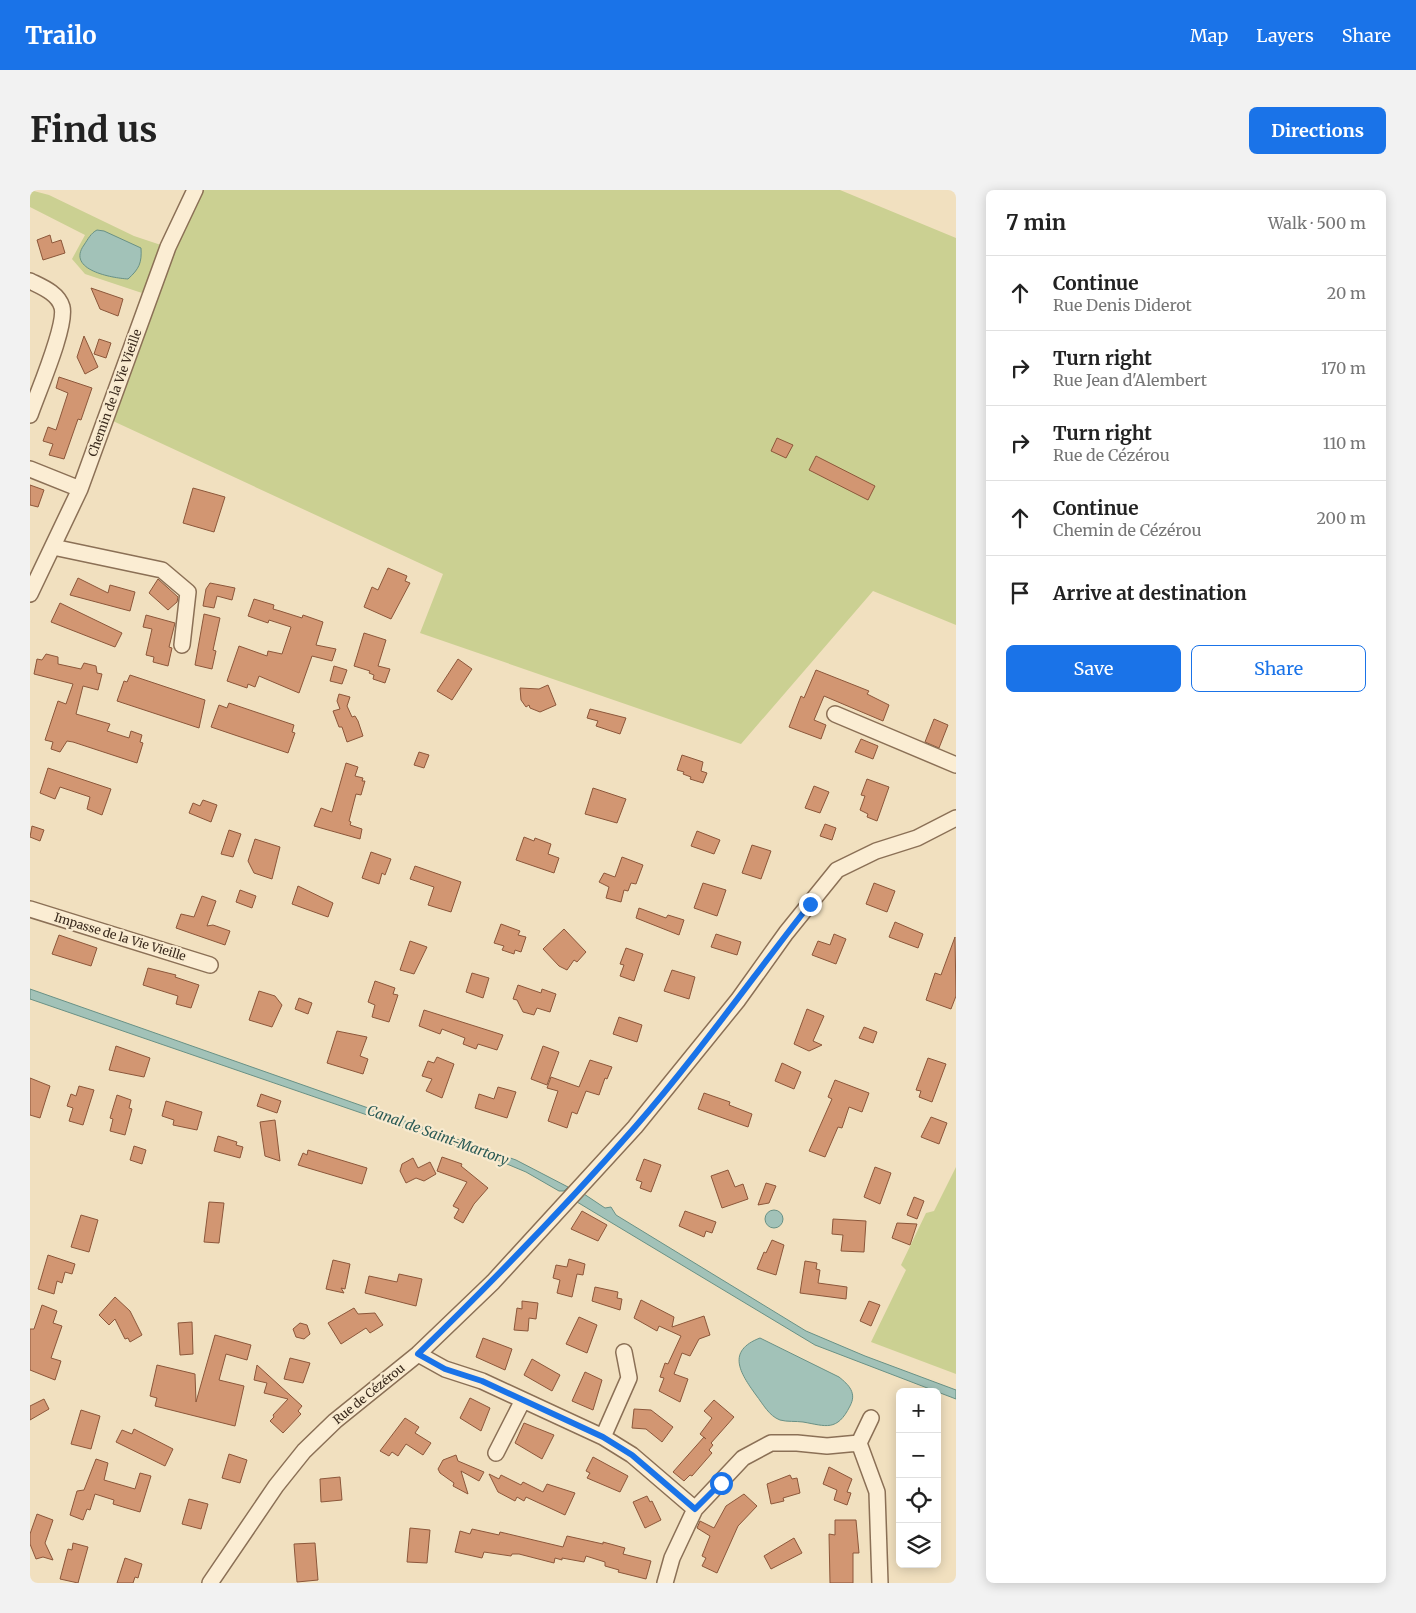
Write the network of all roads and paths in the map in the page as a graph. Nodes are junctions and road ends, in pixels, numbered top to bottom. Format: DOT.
graph roads {
  1 [pos="195,190"];
  2 [pos="30,281"];
  3 [pos="30,414"];
  4 [pos="30,469"];
  5 [pos="80,489"];
  6 [pos="53,547"];
  7 [pos="30,594"];
  8 [pos="182,645"];
  9 [pos="835,714"];
  10 [pos="956,765"];
  11 [pos="956,818"];
  12 [pos="30,908"];
  13 [pos="210,965"];
  14 [pos="624,1352"];
  15 [pos="418,1354"];
  16 [pos="523,1400"];
  17 [pos="871,1418"];
  18 [pos="603,1437"];
  19 [pos="859,1443"];
  20 [pos="496,1453"];
  21 [pos="695,1509"];
  22 [pos="210,1583"];
  23 [pos="665,1583"];
  24 [pos="880,1583"];
  1 -- 5 [label="street, Chemin de la Vie Vieille"];
  2 -- 3 [label="street"];
  4 -- 5 [label="street"];
  5 -- 6 [label="street, Chemin de la Vie Vieille"];
  6 -- 7 [label="street, Chemin de la Vie Vieille"];
  6 -- 8 [label="street"];
  9 -- 10 [label="street"];
  11 -- 15 [label="street, Rue de Cézérou"];
  12 -- 13 [label="street, Impasse de la Vie Vieille"];
  14 -- 18 [label="street"];
  15 -- 16 [label="street"];
  15 -- 22 [label="street, Rue de Cézérou"];
  16 -- 18 [label="street"];
  16 -- 20 [label="street"];
  17 -- 19 [label="street"];
  18 -- 21 [label="street"];
  19 -- 21 [label="street"];
  19 -- 24 [label="street"];
  21 -- 23 [label="street"];
}
